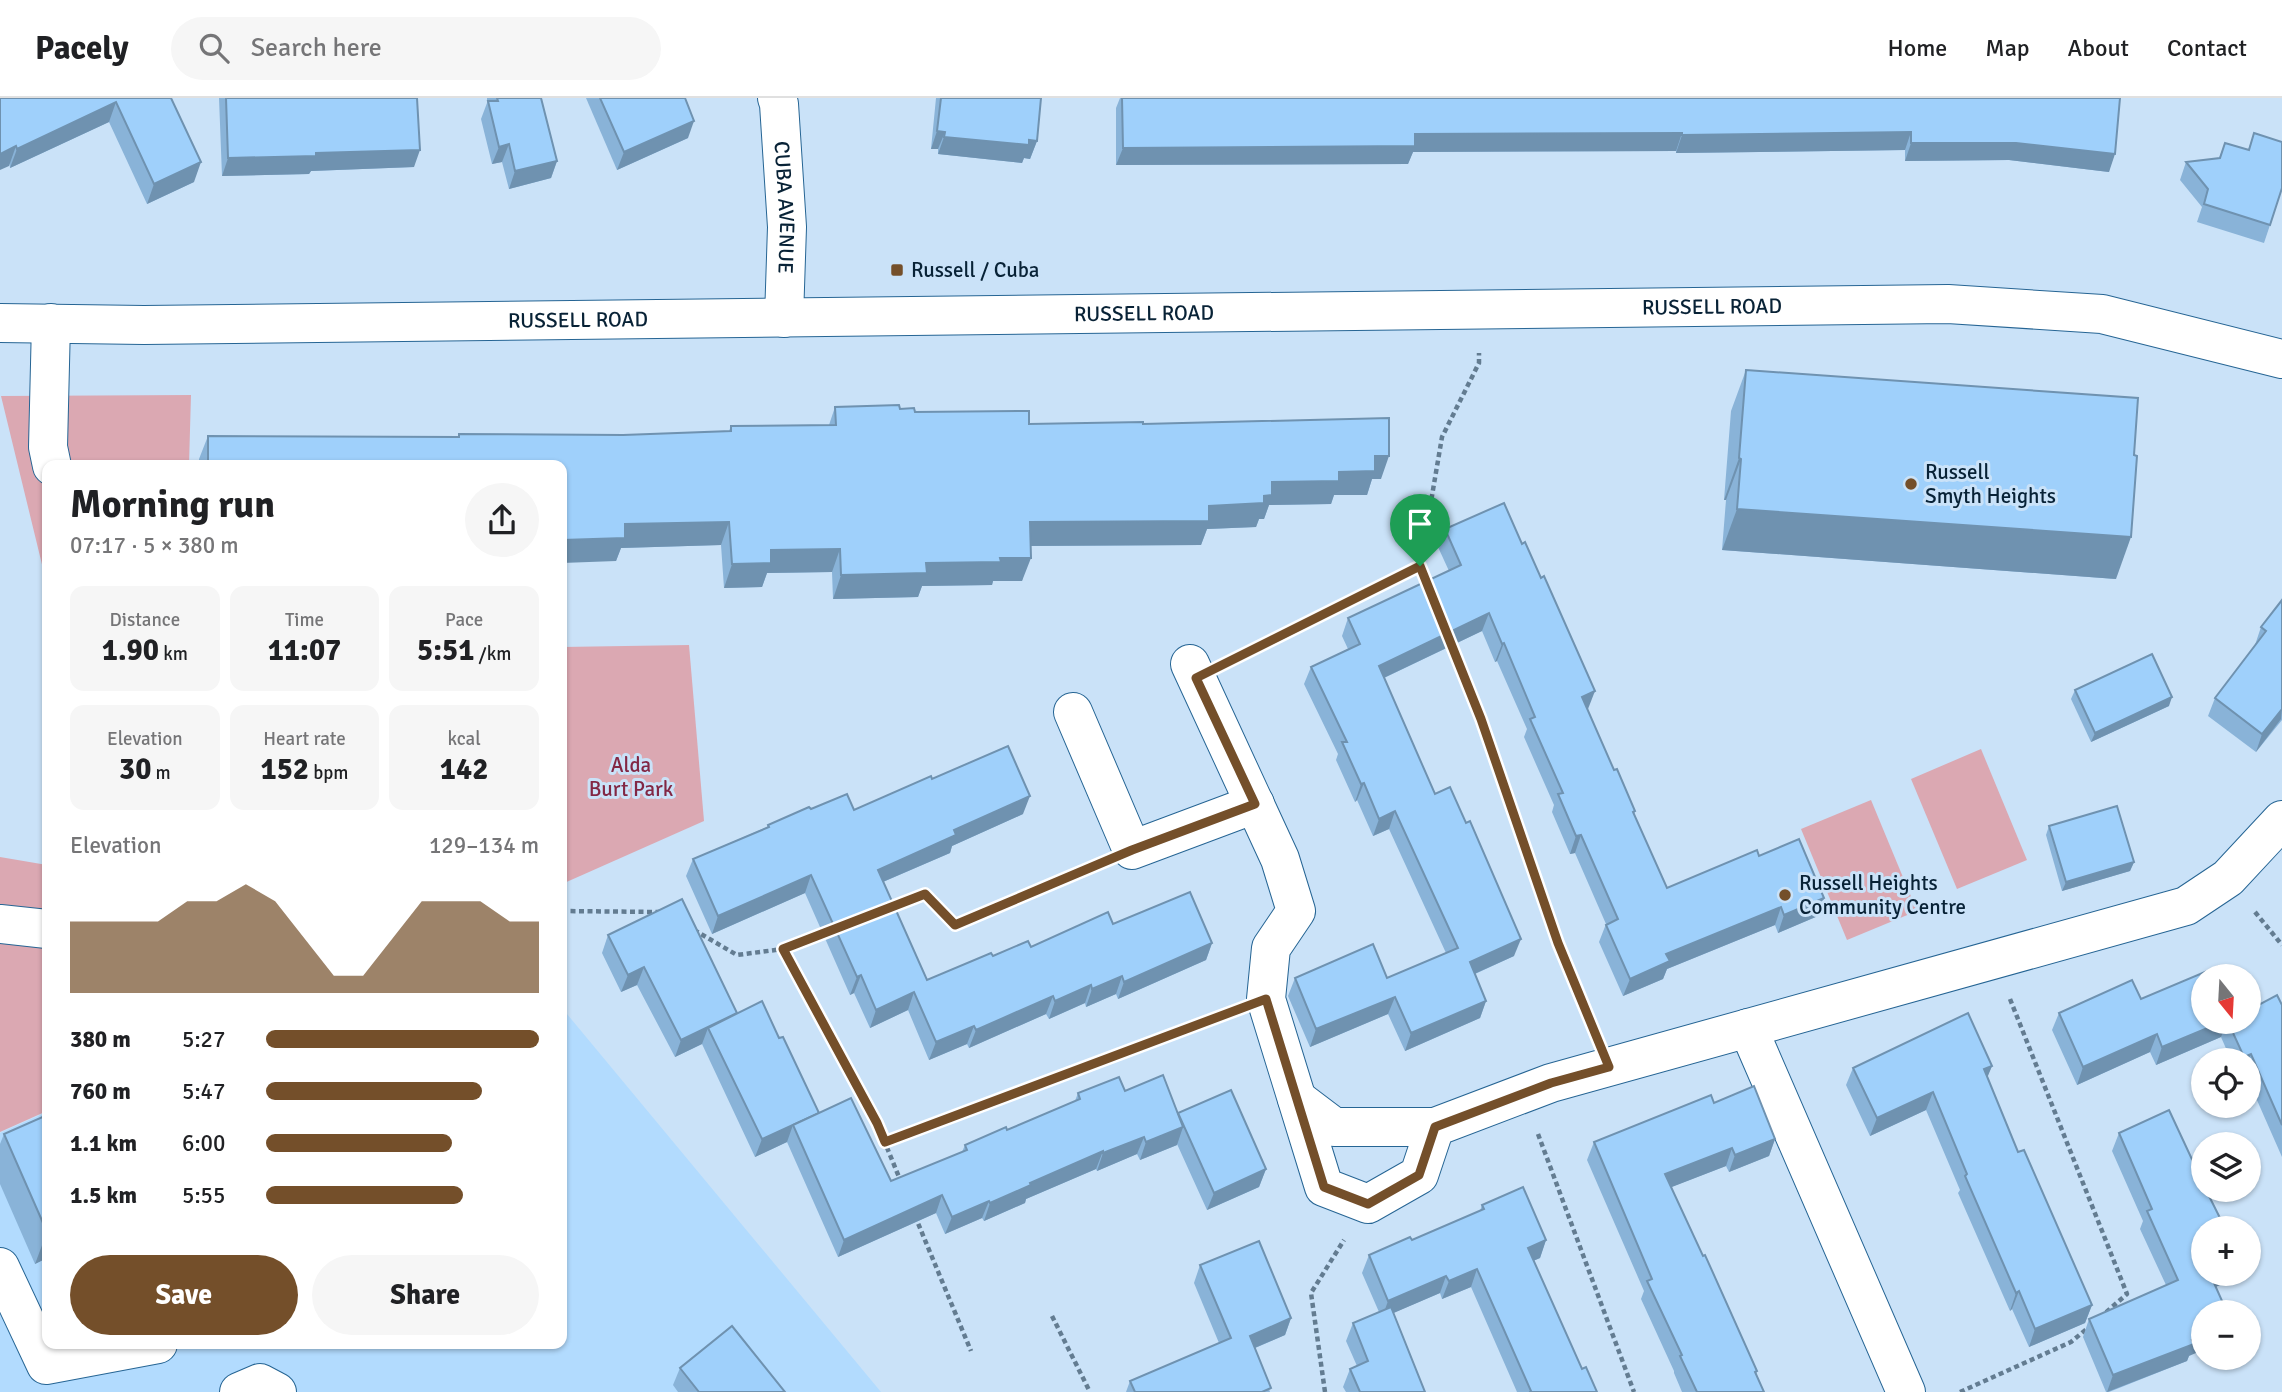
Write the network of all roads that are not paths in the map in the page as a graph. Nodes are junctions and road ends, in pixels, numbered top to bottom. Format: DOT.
graph roads {
  1 [pos="777,98"];
  2 [pos="784,318"];
  3 [pos="0,323"];
  4 [pos="51,323"];
  5 [pos="2282,359"];
  6 [pos="51,460"];
  7 [pos="1193,671"];
  8 [pos="1073,712"];
  9 [pos="1255,804"];
  10 [pos="2282,820"];
  11 [pos="0,924"];
  12 [pos="42,928"];
  13 [pos="1748,1028"];
  14 [pos="1297,1099"];
  15 [pos="1435,1127"];
  16 [pos="0,1267"];
  17 [pos="131,1349"];
  18 [pos="239,1392"];
  19 [pos="277,1392"];
  20 [pos="1906,1392"];
  1 -- 2 [label="street, CUBA AVENUE"];
  2 -- 4 [label="street, RUSSELL ROAD"];
  2 -- 5 [label="street, RUSSELL ROAD"];
  3 -- 4 [label="street, RUSSELL ROAD"];
  4 -- 6 [label="street"];
  7 -- 9 [label="street"];
  8 -- 9 [label="street"];
  9 -- 14 [label="street"];
  10 -- 13 [label="street"];
  11 -- 12 [label="street"];
  13 -- 15 [label="street"];
  13 -- 20 [label="street"];
  14 -- 15 [label="street"];
  14 -- 15 [label="street"];
  16 -- 17 [label="street"];
  18 -- 19 [label="street"];
}
